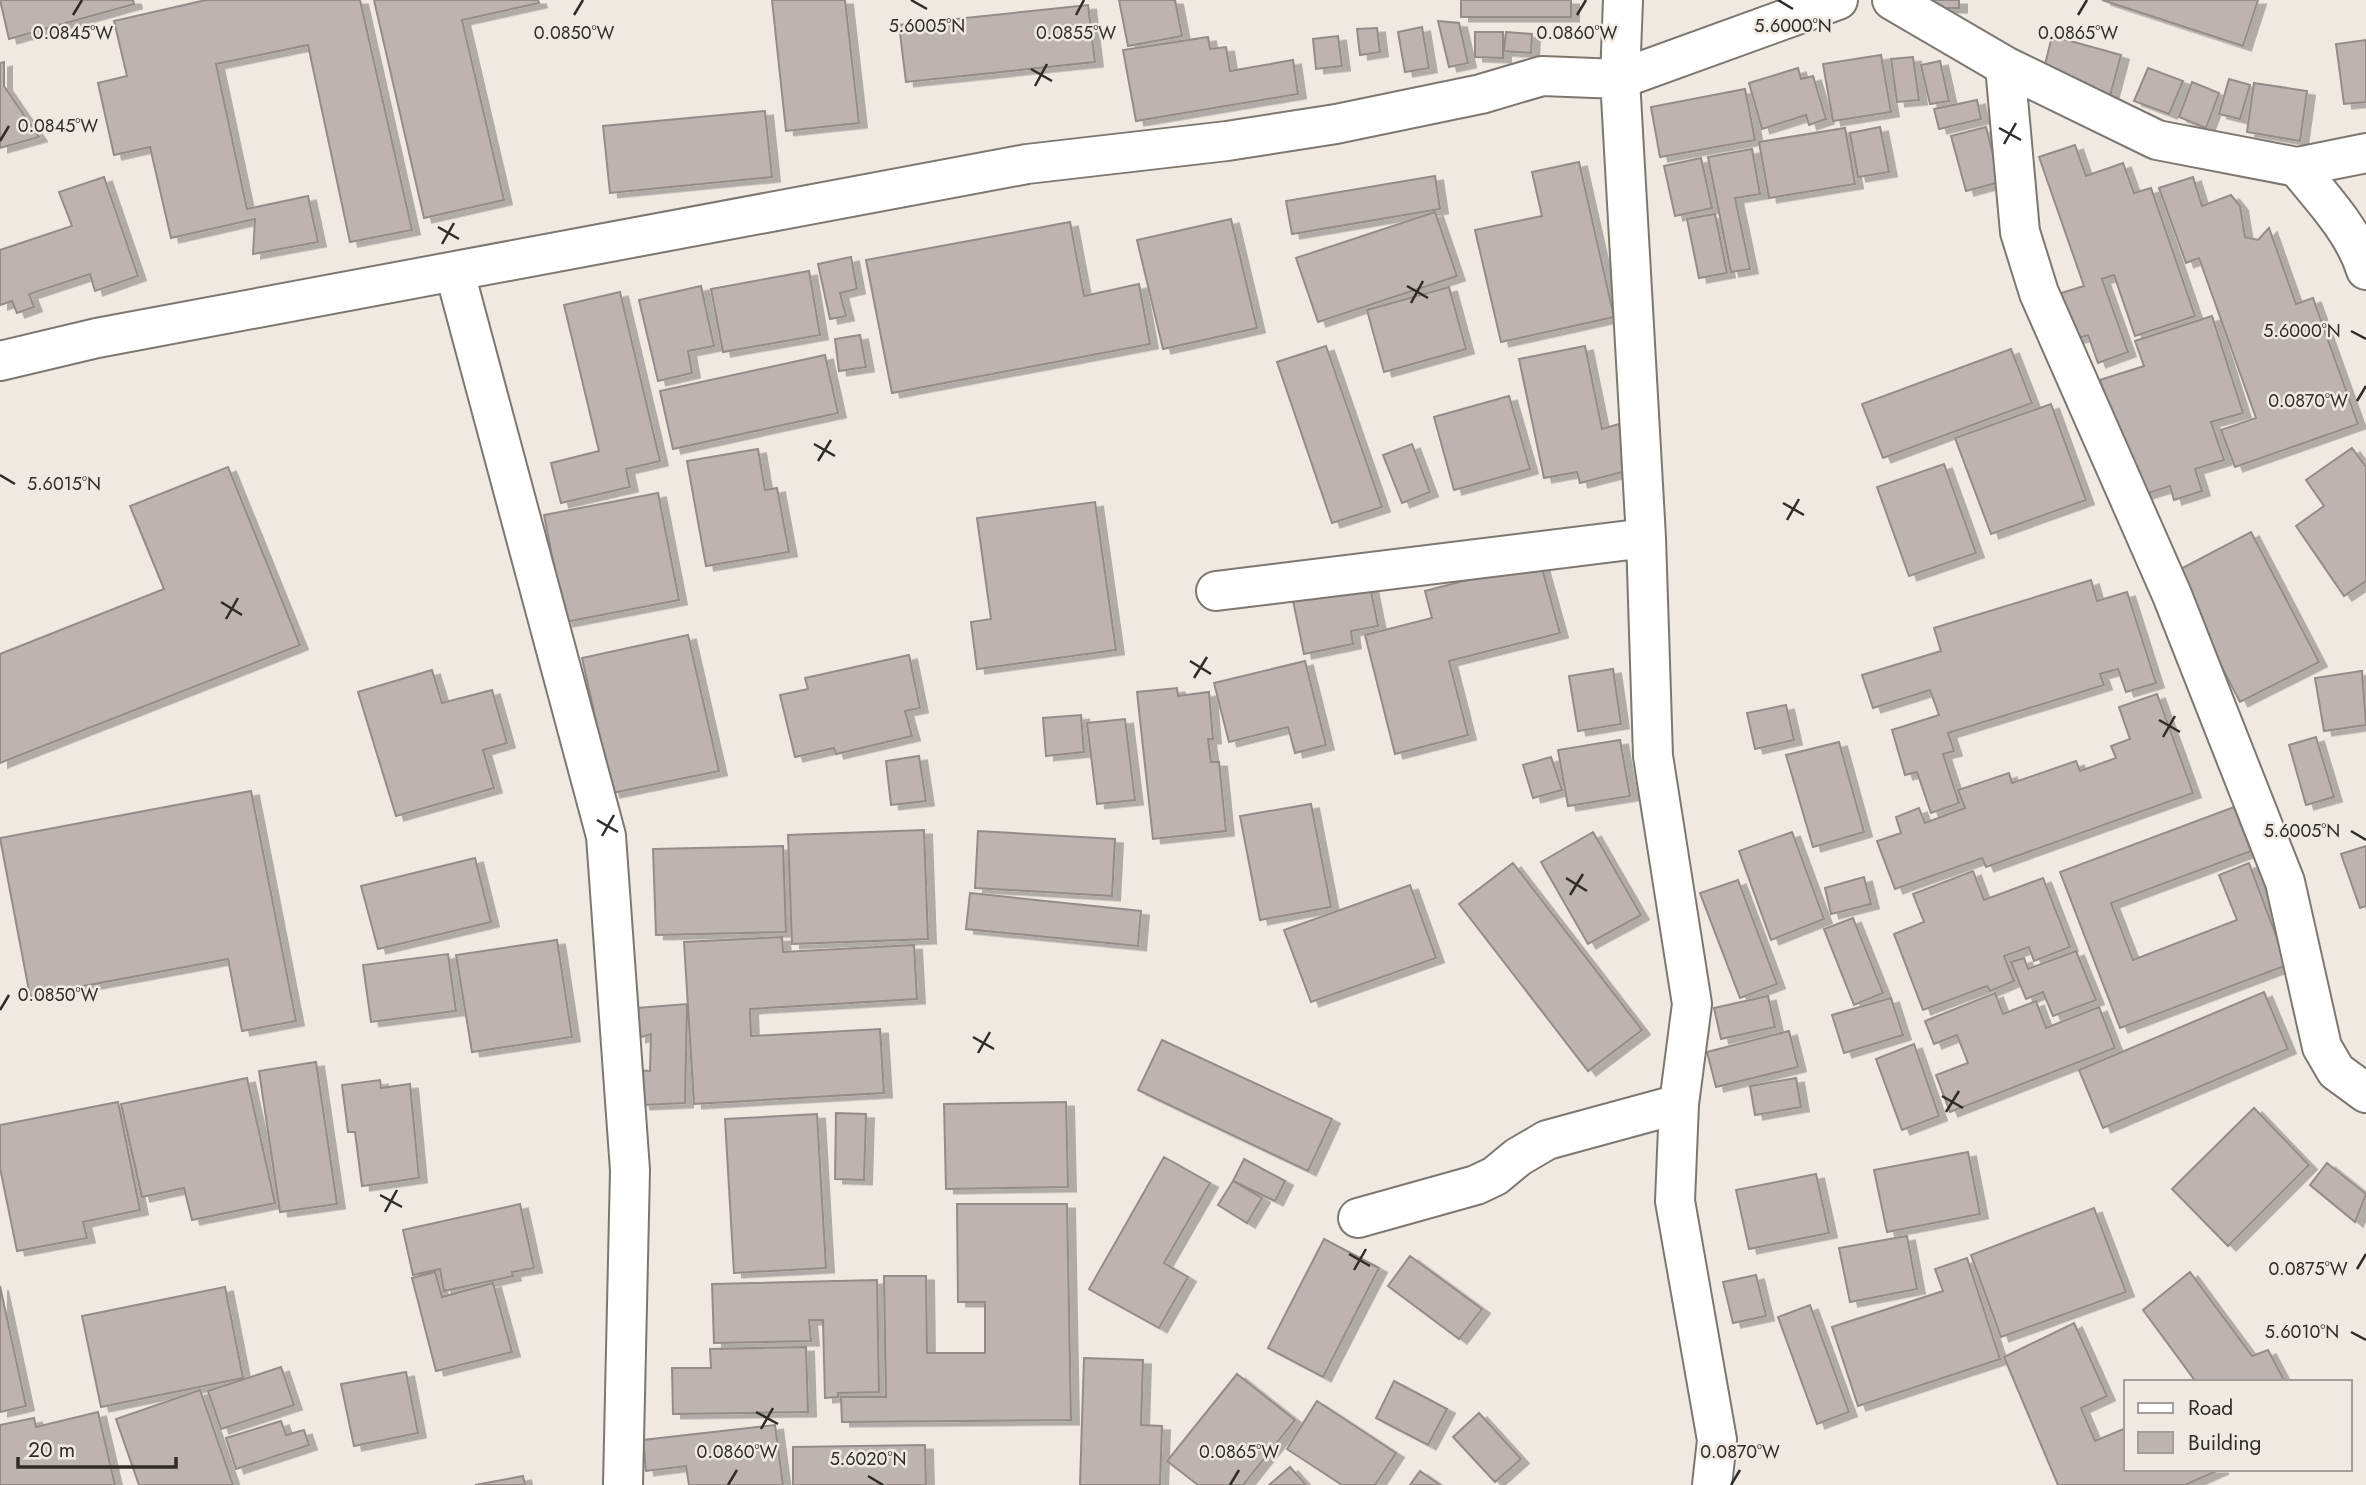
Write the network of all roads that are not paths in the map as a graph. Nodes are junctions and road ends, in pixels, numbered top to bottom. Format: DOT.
graph roads {
  1 [pos="1623,0"];
  2 [pos="1838,0"];
  3 [pos="1892,0"];
  4 [pos="2005,66"];
  5 [pos="1620,79"];
  6 [pos="2366,153"];
  7 [pos="2297,167"];
  8 [pos="2366,270"];
  9 [pos="455,273"];
  10 [pos="0,361"];
  11 [pos="1646,538"];
  12 [pos="1216,592"];
  13 [pos="2366,1093"];
  14 [pos="1679,1104"];
  15 [pos="1358,1218"];
  16 [pos="623,1485"];
  17 [pos="1712,1485"];
  1 -- 5 [label="street"];
  2 -- 5 [label="street"];
  3 -- 4 [label="street"];
  4 -- 7 [label="street"];
  4 -- 13 [label="street"];
  5 -- 9 [label="street"];
  5 -- 11 [label="street"];
  6 -- 7 [label="street"];
  7 -- 8 [label="street"];
  9 -- 10 [label="street"];
  9 -- 16 [label="street"];
  11 -- 12 [label="street"];
  11 -- 14 [label="street"];
  14 -- 15 [label="street"];
  14 -- 17 [label="street"];
}
